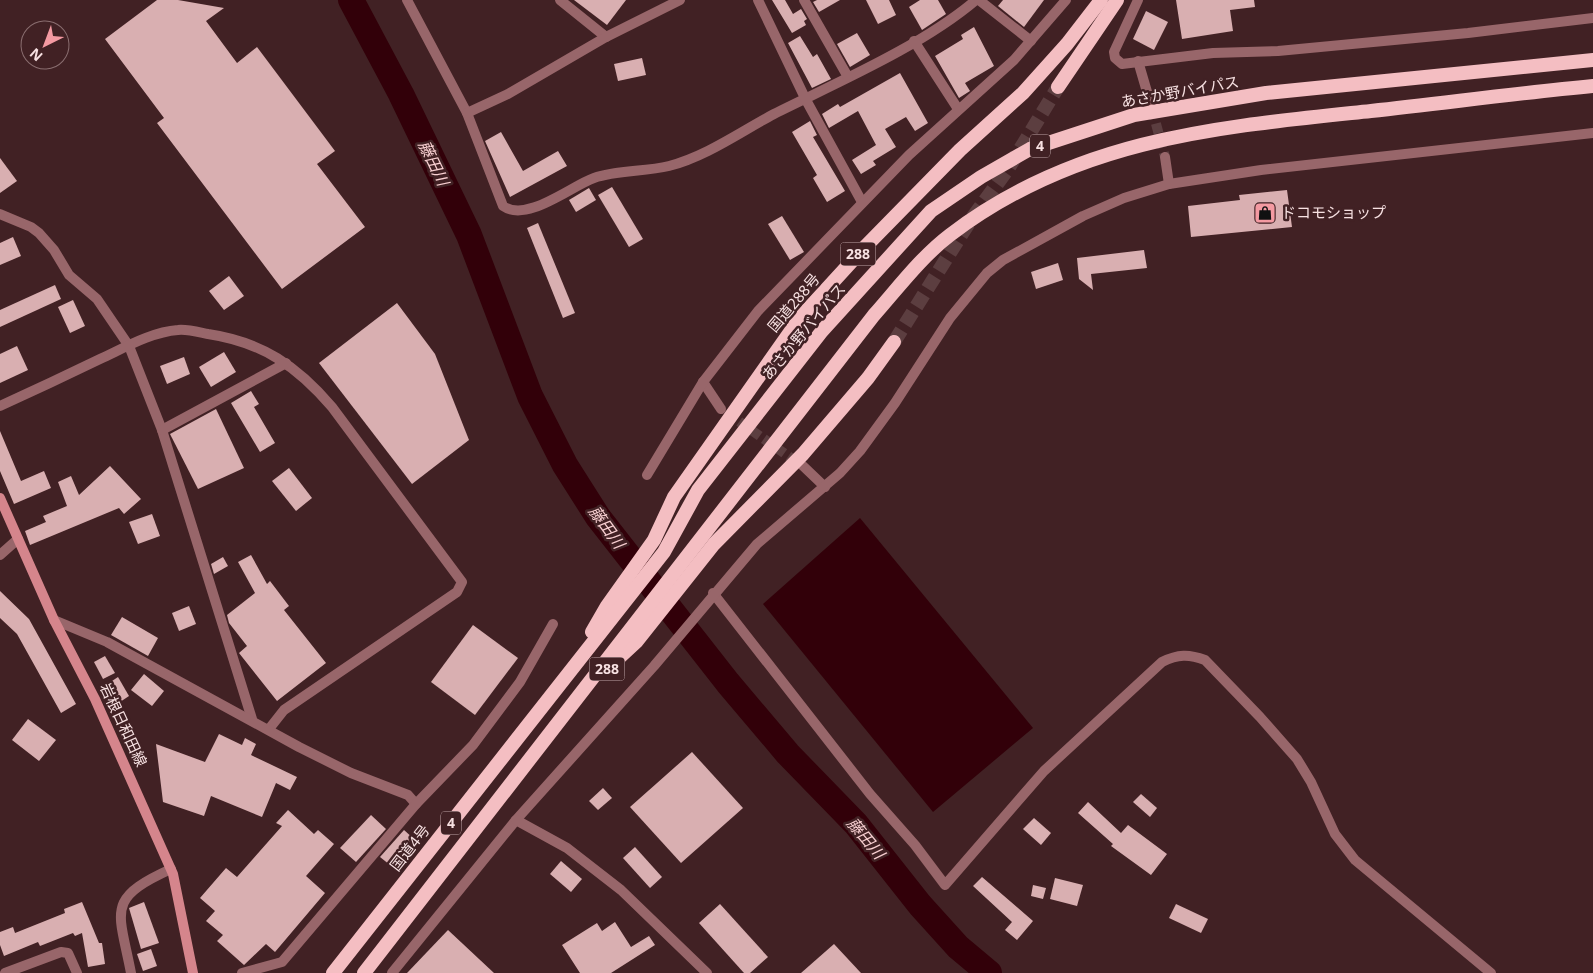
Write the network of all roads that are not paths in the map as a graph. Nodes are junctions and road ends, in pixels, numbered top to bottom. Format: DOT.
graph roads {
  1 [pos="407,0"];
  2 [pos="560,0"];
  3 [pos="680,0"];
  4 [pos="758,0"];
  5 [pos="804,0"];
  6 [pos="978,0"];
  7 [pos="1066,0"];
  8 [pos="1101,0"];
  9 [pos="1117,0"];
  10 [pos="1138,0"];
  11 [pos="1593,18"];
  12 [pos="606,37"];
  13 [pos="914,41"];
  14 [pos="1030,42"];
  15 [pos="1593,60"];
  16 [pos="1138,61"];
  17 [pos="848,77"];
  18 [pos="1593,86"];
  19 [pos="1058,87"];
  20 [pos="806,100"];
  21 [pos="958,109"];
  22 [pos="1152,109"];
  23 [pos="466,113"];
  24 [pos="1593,133"];
  25 [pos="1165,157"];
  26 [pos="1169,184"];
  27 [pos="862,202"];
  28 [pos="0,214"];
  29 [pos="894,342"];
  30 [pos="129,346"];
  31 [pos="286,363"];
  32 [pos="703,382"];
  33 [pos="0,406"];
  34 [pos="721,409"];
  35 [pos="162,430"];
  36 [pos="802,465"];
  37 [pos="648,475"];
  38 [pos="825,487"];
  39 [pos="0,498"];
  40 [pos="18,539"];
  41 [pos="0,555"];
  42 [pos="682,573"];
  43 [pos="713,593"];
  44 [pos="611,610"];
  45 [pos="54,620"];
  46 [pos="553,624"];
  47 [pos="569,672"];
  48 [pos="578,697"];
  49 [pos="252,720"];
  50 [pos="268,729"];
  51 [pos="416,804"];
  52 [pos="516,820"];
  53 [pos="171,869"];
  54 [pos="5,973"];
  55 [pos="77,973"];
  56 [pos="131,973"];
  57 [pos="193,973"];
  58 [pos="242,973"];
  59 [pos="333,973"];
  60 [pos="364,973"];
  61 [pos="392,973"];
  62 [pos="707,973"];
  63 [pos="1491,973"];
  1 -- 23 [label="street"];
  2 -- 12 [label="street"];
  3 -- 12 [label="street"];
  4 -- 20 [label="street"];
  5 -- 17 [label="street"];
  6 -- 13 [label="street"];
  6 -- 14 [label="street"];
  7 -- 14 [label="street"];
  8 -- 44 [label="highway, 国道288号 / 288"];
  9 -- 19 [label="highway"];
  10 -- 16 [label="street"];
  11 -- 16 [label="street"];
  12 -- 23 [label="street"];
  13 -- 17 [label="street"];
  13 -- 21 [label="street"];
  14 -- 21 [label="street"];
  15 -- 44 [label="highway, あさか野バイパス / 4"];
  16 -- 22 [label="street"];
  17 -- 20 [label="street"];
  18 -- 42 [label="highway, 4"];
  20 -- 23 [label="street"];
  20 -- 27 [label="street"];
  21 -- 27 [label="street"];
  24 -- 26 [label="street"];
  25 -- 26 [label="street"];
  26 -- 38 [label="street"];
  27 -- 32 [label="street"];
  28 -- 30 [label="street"];
  29 -- 42 [label="highway, 288"];
  30 -- 31 [label="street"];
  30 -- 33 [label="street"];
  30 -- 35 [label="street"];
  31 -- 35 [label="street"];
  31 -- 50 [label="street"];
  32 -- 34 [label="street"];
  32 -- 37 [label="street"];
  35 -- 49 [label="street"];
  36 -- 38 [label="street"];
  38 -- 43 [label="street"];
  39 -- 40 [label="main road, 岩根日和田線"];
  40 -- 41 [label="street"];
  40 -- 45 [label="main road, 岩根日和田線"];
  42 -- 48 [label="highway, 288"];
  43 -- 52 [label="street"];
  43 -- 63 [label="street"];
  44 -- 47 [label="highway, 国道288号 / 288"];
  45 -- 49 [label="street"];
  45 -- 53 [label="main road, 岩根日和田線"];
  46 -- 51 [label="street"];
  47 -- 59 [label="highway, 国道4号 / 4"];
  48 -- 60 [label="highway, 4"];
  49 -- 50 [label="street"];
  50 -- 51 [label="street"];
  51 -- 58 [label="street"];
  52 -- 61 [label="street"];
  52 -- 62 [label="street"];
  53 -- 56 [label="street"];
  53 -- 57 [label="main road, 岩根日和田線"];
  54 -- 55 [label="street"];
}
